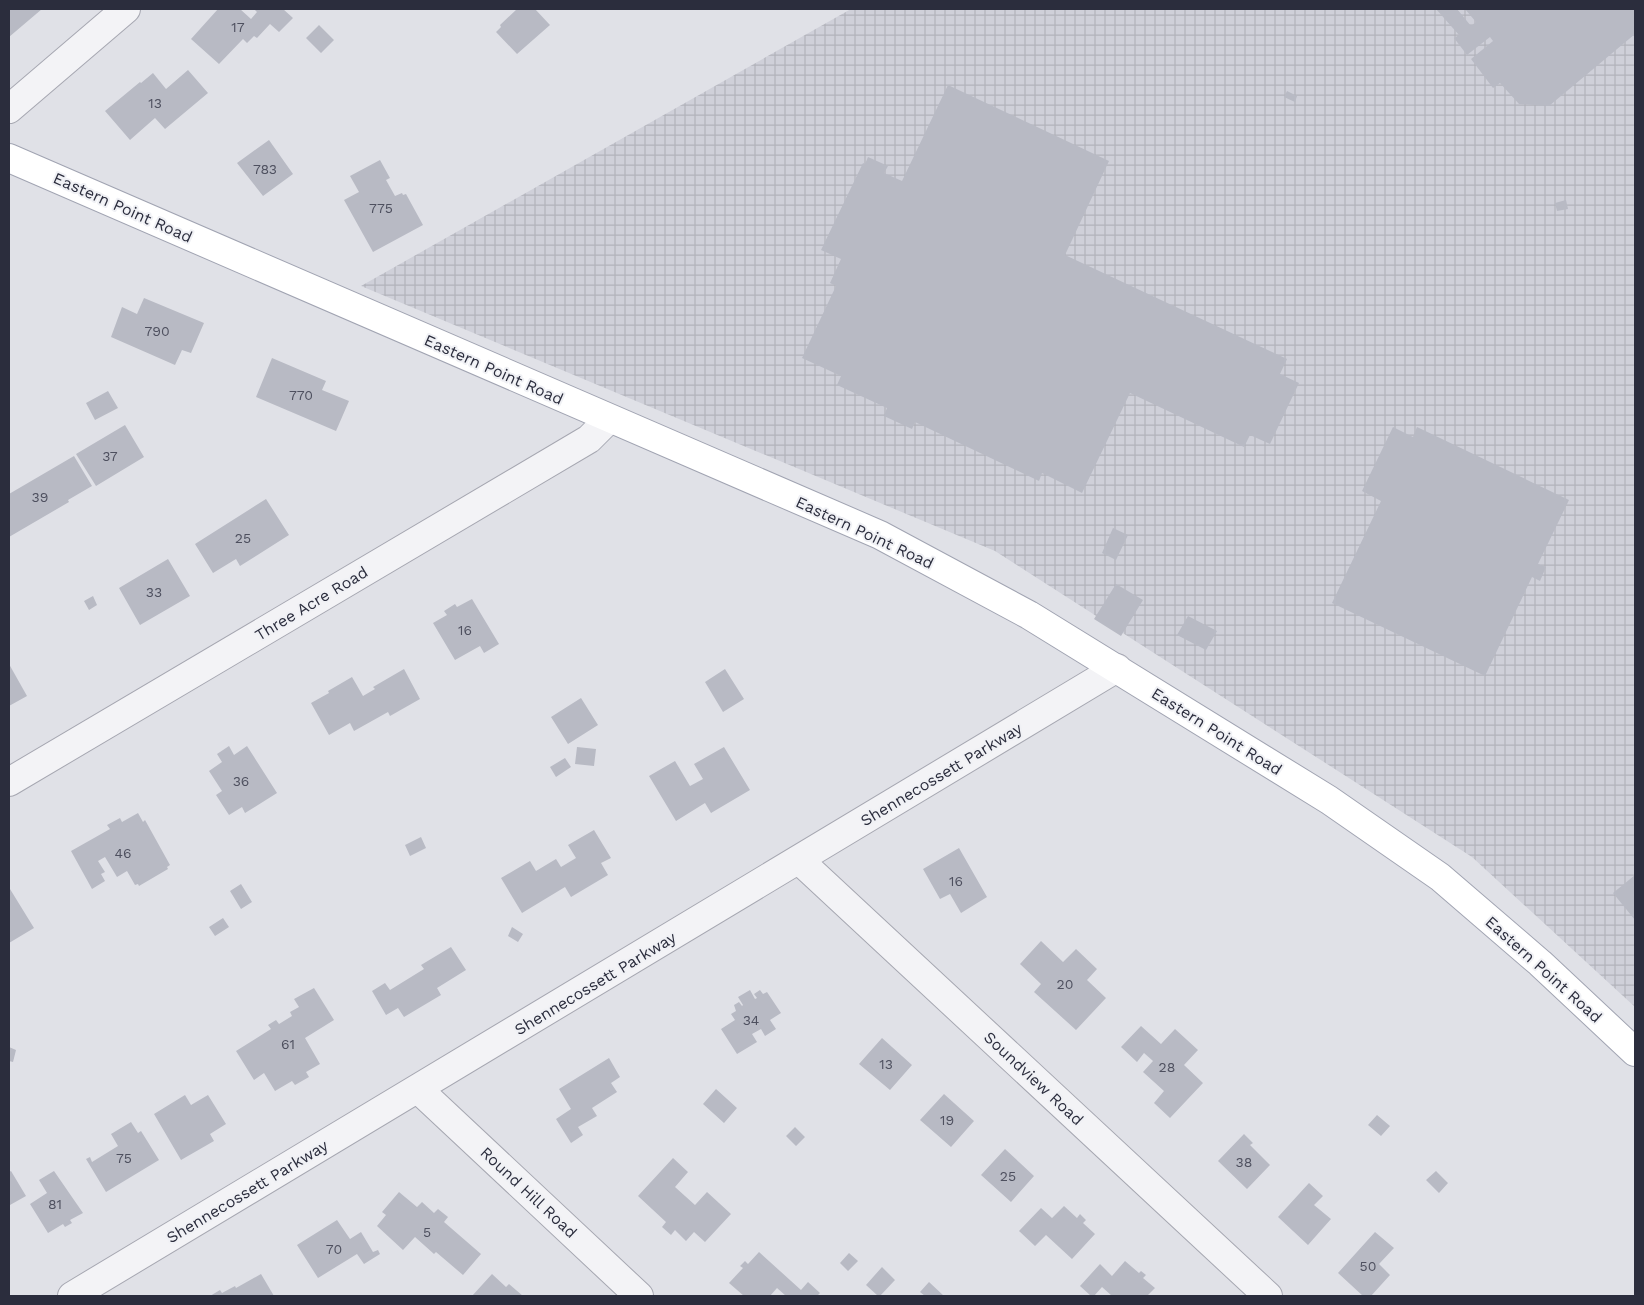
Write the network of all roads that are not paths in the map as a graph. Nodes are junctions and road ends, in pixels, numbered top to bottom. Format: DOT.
graph roads {
  1 [pos="126,9"];
  2 [pos="9,109"];
  3 [pos="9,158"];
  4 [pos="610,419"];
  5 [pos="1117,668"];
  6 [pos="9,782"];
  7 [pos="800,860"];
  8 [pos="1635,1052"];
  9 [pos="418,1089"];
  10 [pos="72,1296"];
  11 [pos="639,1296"];
  12 [pos="1268,1296"];
  1 -- 2 [label="street"];
  3 -- 4 [label="main road, Eastern Point Road"];
  4 -- 5 [label="main road, Eastern Point Road"];
  4 -- 6 [label="street, Three Acre Road"];
  5 -- 7 [label="street, Shennecossett Parkway"];
  5 -- 8 [label="main road, Eastern Point Road"];
  7 -- 9 [label="street, Shennecossett Parkway"];
  7 -- 12 [label="street, Soundview Road"];
  9 -- 10 [label="street, Shennecossett Parkway"];
  9 -- 11 [label="street, Round Hill Road"];
}
